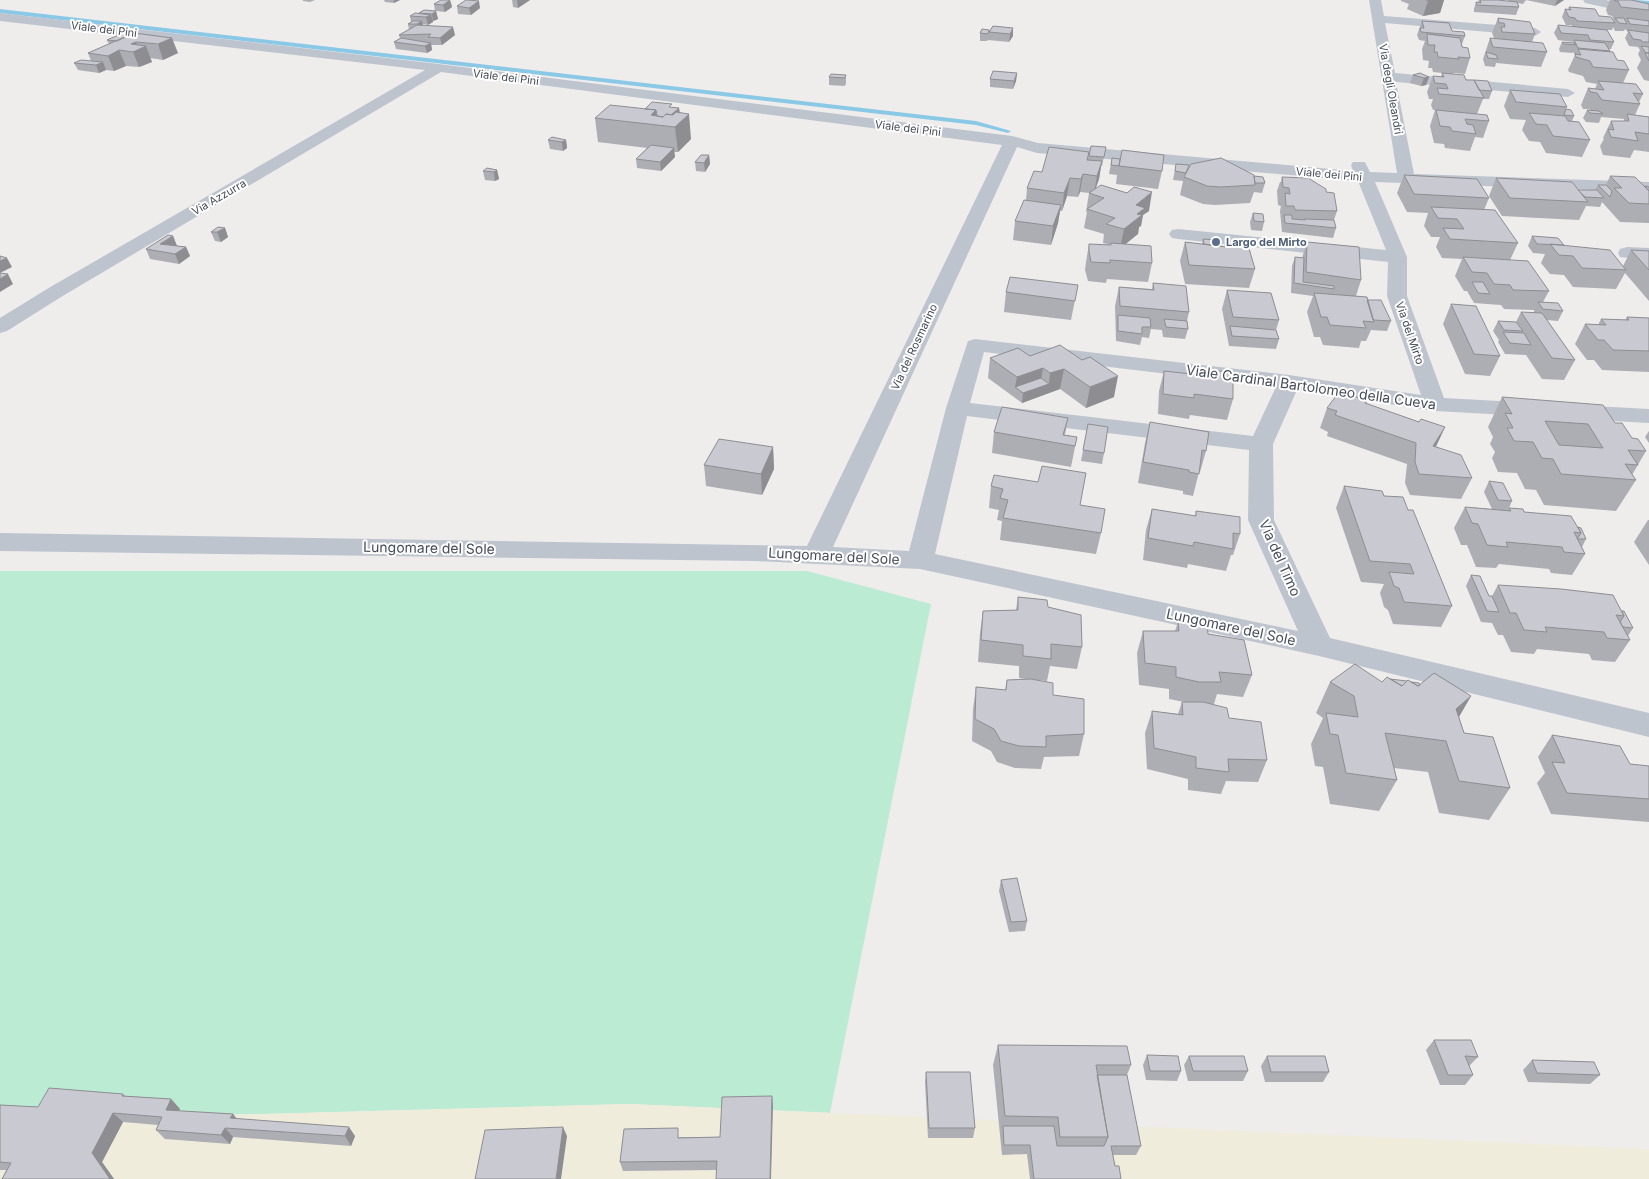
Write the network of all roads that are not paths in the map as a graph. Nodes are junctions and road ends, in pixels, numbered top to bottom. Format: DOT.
graph roads {
  1 [pos="1375,0"];
  2 [pos="1589,0"];
  3 [pos="1609,0"];
  4 [pos="1649,9"];
  5 [pos="1649,13"];
  6 [pos="0,17"];
  7 [pos="1378,19"];
  8 [pos="1471,27"];
  9 [pos="1535,32"];
  10 [pos="1475,40"];
  11 [pos="439,68"];
  12 [pos="1389,77"];
  13 [pos="1568,93"];
  14 [pos="1012,141"];
  15 [pos="1362,171"];
  16 [pos="1406,172"];
  17 [pos="1649,176"];
  18 [pos="1649,187"];
  19 [pos="1178,234"];
  20 [pos="1627,253"];
  21 [pos="1649,254"];
  22 [pos="1398,257"];
  23 [pos="0,327"];
  24 [pos="1289,382"];
  25 [pos="1435,404"];
  26 [pos="956,408"];
  27 [pos="1649,416"];
  28 [pos="1261,444"];
  29 [pos="0,542"];
  30 [pos="816,554"];
  31 [pos="920,560"];
  32 [pos="1320,646"];
  33 [pos="1649,725"];
  1 -- 7 [label="street, Via degli Oleandri"];
  2 -- 5 [label="street"];
  3 -- 4 [label="street"];
  6 -- 11 [label="street, Viale dei Pini"];
  7 -- 8 [label="street"];
  7 -- 12 [label="street, Via degli Oleandri"];
  8 -- 9 [label="street"];
  8 -- 10 [label="street"];
  11 -- 14 [label="street, Viale dei Pini"];
  11 -- 23 [label="street, Via Azzurra"];
  12 -- 13 [label="street"];
  12 -- 16 [label="street, Via degli Oleandri"];
  14 -- 15 [label="street, Viale dei Pini"];
  14 -- 30 [label="street, Via del Rosmarino"];
  15 -- 16 [label="street, Viale dei Pini"];
  15 -- 22 [label="street, Via del Mirto"];
  16 -- 17 [label="street, Viale dei Pini"];
  16 -- 18 [label="street, Viale dei Pini"];
  19 -- 22 [label="street"];
  20 -- 21 [label="street"];
  22 -- 25 [label="street, Via del Mirto"];
  24 -- 25 [label="street, Viale Cardinal Bartolomeo della Cueva"];
  24 -- 26 [label="street, Viale Cardinal Bartolomeo della Cueva"];
  24 -- 28 [label="street, Via del Timo"];
  25 -- 27 [label="street, Viale Cardinal Bartolomeo della Cueva"];
  26 -- 28 [label="street"];
  26 -- 31 [label="street"];
  28 -- 32 [label="street, Via del Timo"];
  29 -- 30 [label="street, Lungomare del Sole"];
  30 -- 31 [label="street, Lungomare del Sole"];
  31 -- 32 [label="street, Lungomare del Sole"];
  32 -- 33 [label="street, Lungomare del Sole"];
}
